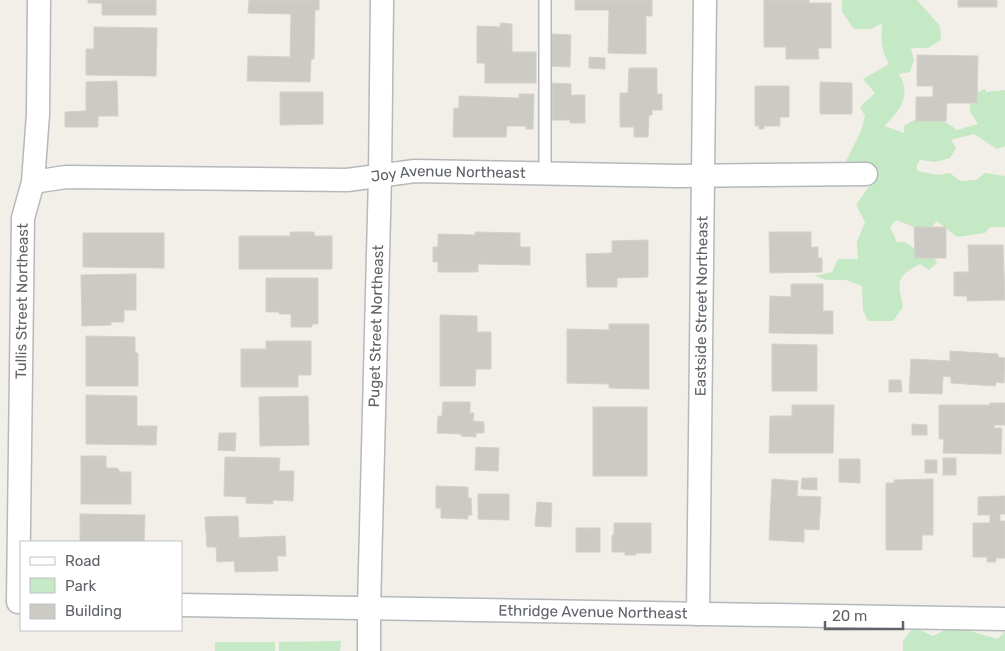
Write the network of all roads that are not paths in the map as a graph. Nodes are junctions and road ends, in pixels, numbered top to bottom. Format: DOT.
graph roads {
  1 [pos="39,0"];
  2 [pos="382,0"];
  3 [pos="545,0"];
  4 [pos="705,0"];
  5 [pos="545,173"];
  6 [pos="866,174"];
  7 [pos="702,175"];
  8 [pos="380,176"];
  9 [pos="33,182"];
  10 [pos="13,602"];
  11 [pos="182,605"];
  12 [pos="369,608"];
  13 [pos="698,614"];
  14 [pos="1005,619"];
  15 [pos="369,651"];
  1 -- 9 [label="street, Tullis Street Northeast"];
  2 -- 8 [label="street, Puget Street Northeast"];
  3 -- 5 [label="lane"];
  4 -- 7 [label="street, Eastside Street Northeast"];
  5 -- 7 [label="street, Joy Avenue Northeast"];
  5 -- 8 [label="street, Joy Avenue Northeast"];
  6 -- 7 [label="street, Joy Avenue Northeast"];
  7 -- 13 [label="street, Eastside Street Northeast"];
  8 -- 9 [label="street, Joy Avenue Northeast"];
  8 -- 12 [label="street, Puget Street Northeast"];
  9 -- 10 [label="street, Tullis Street Northeast"];
  11 -- 12 [label="street, Ethridge Avenue Northeast"];
  12 -- 13 [label="street, Ethridge Avenue Northeast"];
  12 -- 15 [label="street, Puget Street Northeast"];
  13 -- 14 [label="street, Ethridge Avenue Northeast"];
}
